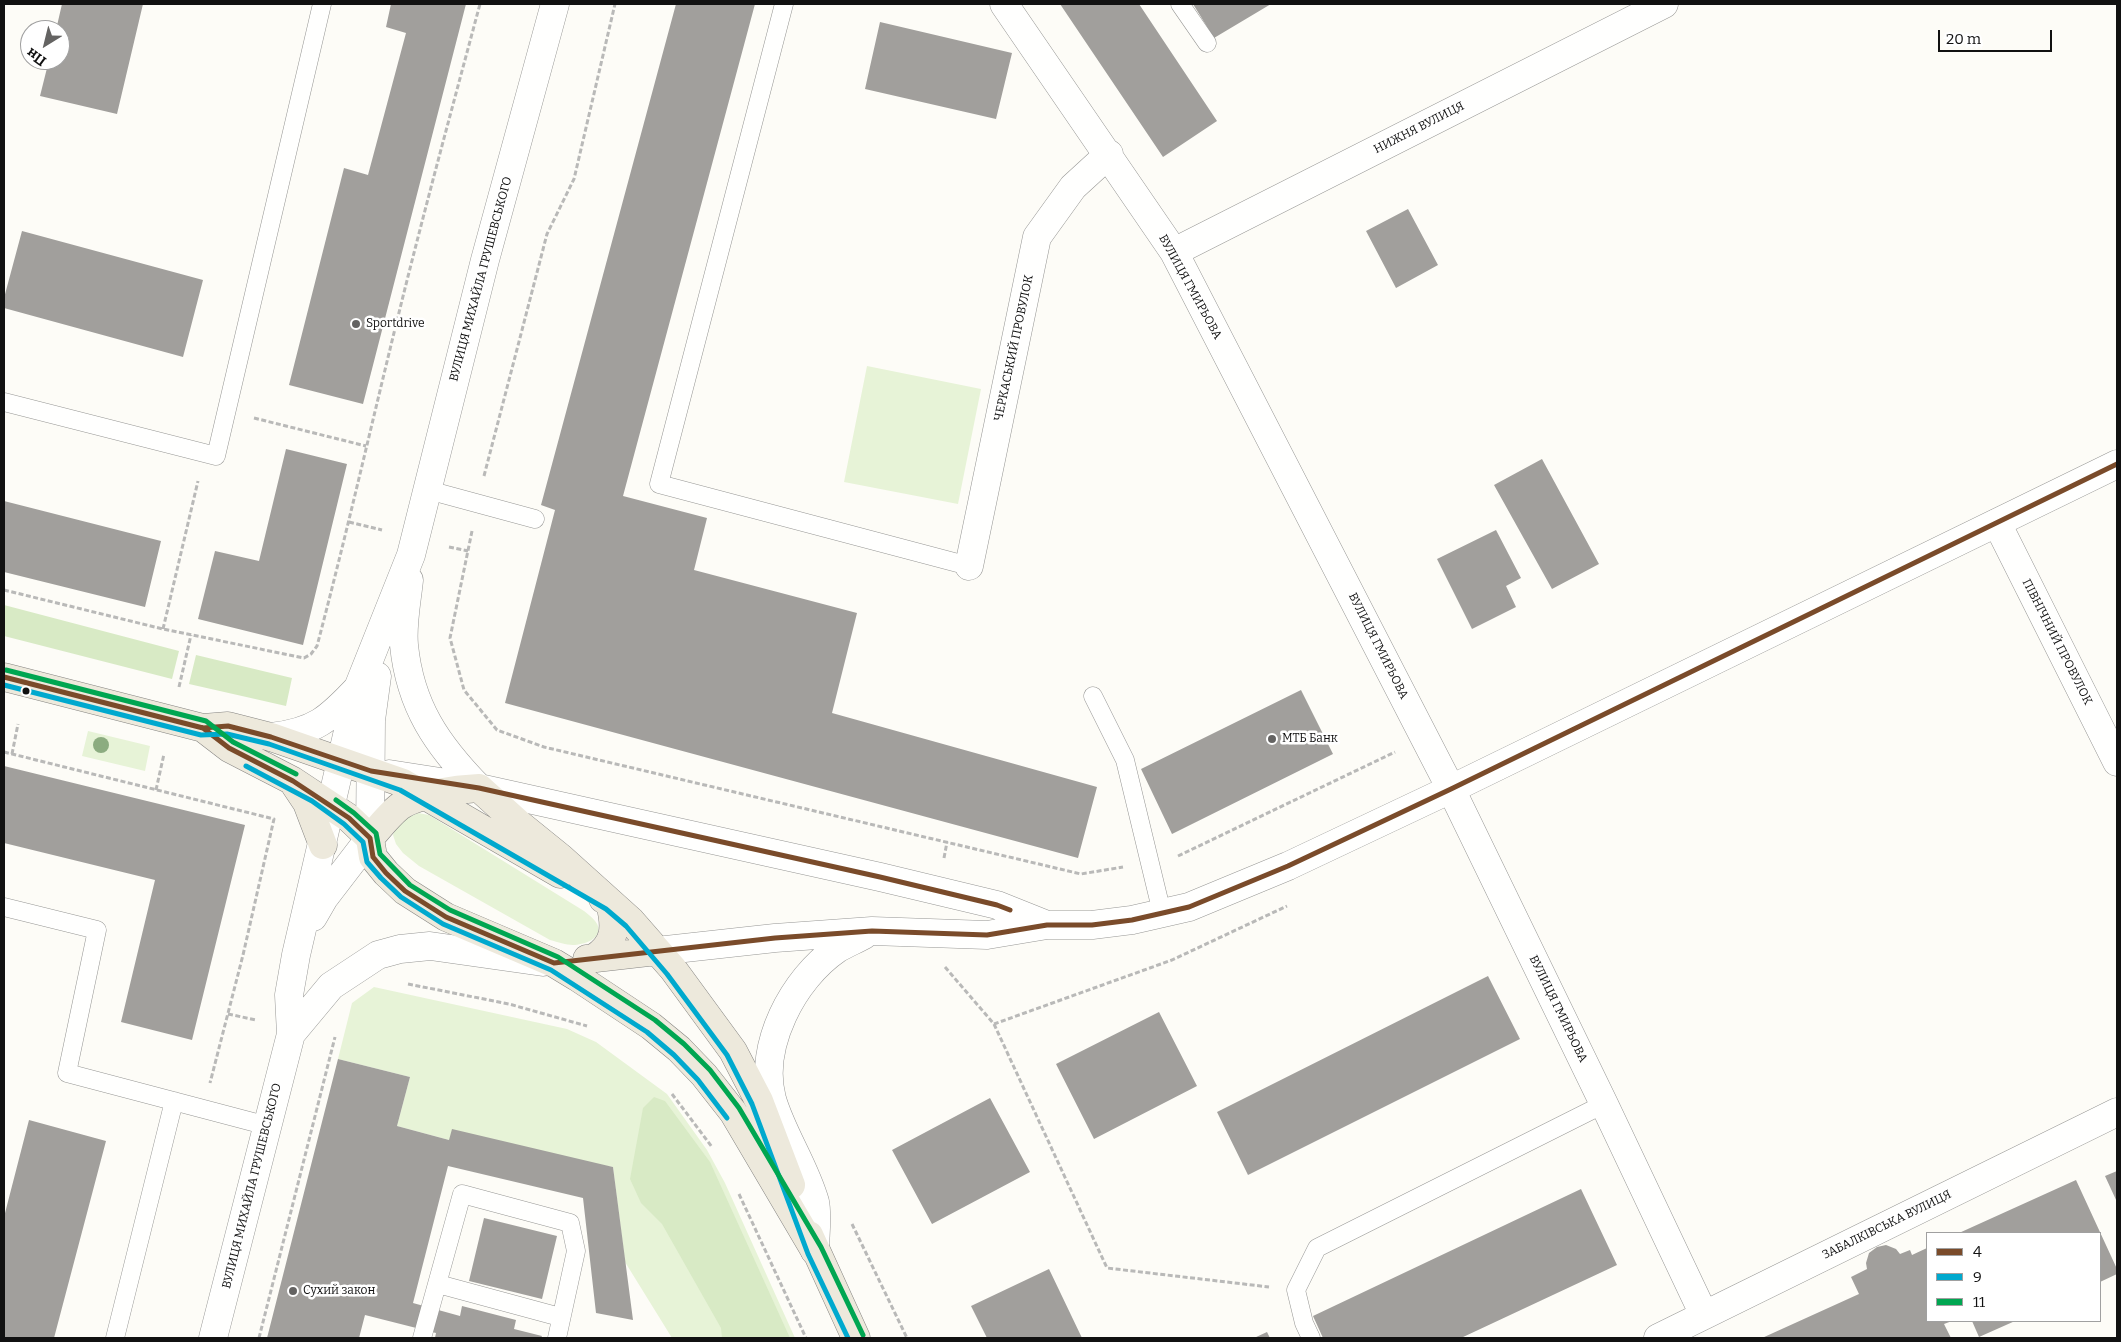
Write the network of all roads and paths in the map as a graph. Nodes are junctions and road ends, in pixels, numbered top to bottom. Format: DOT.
graph roads {
  1 [pos="322,4"];
  2 [pos="480,4"];
  3 [pos="555,4"];
  4 [pos="616,4"];
  5 [pos="784,4"];
  6 [pos="1004,4"];
  7 [pos="1180,4"];
  8 [pos="1664,4"];
  9 [pos="1206,43"];
  10 [pos="1108,154"];
  11 [pos="1174,252"];
  12 [pos="4,402"];
  13 [pos="226,411"];
  14 [pos="366,446"];
  15 [pos="204,452"];
  16 [pos="2117,464"];
  17 [pos="428,490"];
  18 [pos="478,504"];
  19 [pos="535,519"];
  20 [pos="1997,523"];
  21 [pos="411,554"];
  22 [pos="969,566"];
  23 [pos="4,590"];
  24 [pos="383,623"];
  25 [pos="163,629"];
  26 [pos="4,677"];
  27 [pos="358,688"];
  28 [pos="1093,696"];
  29 [pos="18,724"];
  30 [pos="203,728"];
  31 [pos="272,737"];
  32 [pos="1425,737"];
  33 [pos="4,752"];
  34 [pos="12,754"];
  35 [pos="343,761"];
  36 [pos="2117,762"];
  37 [pos="371,772"];
  38 [pos="293,781"];
  39 [pos="479,788"];
  40 [pos="1451,788"];
  41 [pos="427,797"];
  42 [pos="332,806"];
  43 [pos="274,819"];
  44 [pos="370,838"];
  45 [pos="323,845"];
  46 [pos="1150,862"];
  47 [pos="610,903"];
  48 [pos="4,907"];
  49 [pos="1162,913"];
  50 [pos="1047,925"];
  51 [pos="872,931"];
  52 [pos="300,938"];
  53 [pos="657,951"];
  54 [pos="594,958"];
  55 [pos="554,964"];
  56 [pos="403,983"];
  57 [pos="994,1024"];
  58 [pos="589,1027"];
  59 [pos="291,1034"];
  60 [pos="336,1034"];
  61 [pos="669,1090"];
  62 [pos="174,1101"];
  63 [pos="1604,1104"];
  64 [pos="2117,1112"];
  65 [pos="268,1126"];
  66 [pos="717,1154"];
  67 [pos="736,1187"];
  68 [pos="815,1251"];
  69 [pos="438,1284"];
  70 [pos="1296,1290"];
  71 [pos="1704,1315"];
  72 [pos="560,1317"];
  73 [pos="115,1338"];
  74 [pos="213,1338"];
  75 [pos="260,1338"];
  76 [pos="422,1338"];
  77 [pos="557,1338"];
  78 [pos="806,1338"];
  79 [pos="856,1338"];
  80 [pos="1311,1338"];
  81 [pos="1658,1338"];
  1 -- 13 [label="lane"];
  2 -- 14 [label="path"];
  3 -- 17 [label="street, ВУЛИЦЯ МИХАЙЛА ГРУШЕВСЬКОГО"];
  4 -- 18 [label="path"];
  5 -- 22 [label="lane"];
  6 -- 10 [label="street, ВУЛИЦЯ ГМИРЬОВА"];
  7 -- 9 [label="lane"];
  8 -- 11 [label="street, НИЖНЯ ВУЛИЦЯ"];
  10 -- 11 [label="street, ВУЛИЦЯ ГМИРЬОВА"];
  10 -- 22 [label="street, ЧЕРКАСЬКИЙ ПРОВУЛОК"];
  11 -- 32 [label="street, ВУЛИЦЯ ГМИРЬОВА"];
  12 -- 15 [label="lane"];
  13 -- 14 [label="path"];
  13 -- 15 [label="lane"];
  14 -- 25 [label="path"];
  15 -- 25 [label="path"];
  16 -- 20 [label="street"];
  17 -- 18 [label="lane"];
  17 -- 21 [label="street, ВУЛИЦЯ МИХАЙЛА ГРУШЕВСЬКОГО"];
  18 -- 19 [label="lane"];
  18 -- 46 [label="path"];
  20 -- 36 [label="street, ПІВНІЧНИЙ ПРОВУЛОК"];
  20 -- 40 [label="street"];
  21 -- 24 [label="street"];
  21 -- 39 [label="street"];
  23 -- 25 [label="path"];
  24 -- 27 [label="street"];
  24 -- 37 [label="street"];
  26 -- 30 [label="main road"];
  27 -- 31 [label="street"];
  27 -- 35 [label="street"];
  28 -- 46 [label="lane"];
  29 -- 34 [label="path"];
  30 -- 31 [label="main road"];
  30 -- 38 [label="main road"];
  31 -- 35 [label="main road"];
  32 -- 40 [label="street, ВУЛИЦЯ ГМИРЬОВА"];
  32 -- 46 [label="path"];
  33 -- 34 [label="path"];
  34 -- 43 [label="path"];
  35 -- 37 [label="main road"];
  35 -- 42 [label="street"];
  37 -- 39 [label="street"];
  37 -- 41 [label="main road"];
  37 -- 44 [label="street"];
  38 -- 42 [label="main road"];
  38 -- 45 [label="main road"];
  39 -- 41 [label="main road"];
  39 -- 47 [label="main road"];
  39 -- 50 [label="street"];
  40 -- 49 [label="street"];
  40 -- 63 [label="street, ВУЛИЦЯ ГМИРЬОВА"];
  41 -- 44 [label="main road"];
  41 -- 47 [label="main road"];
  42 -- 44 [label="main road"];
  42 -- 45 [label="street"];
  44 -- 52 [label="street"];
  44 -- 55 [label="main road"];
  45 -- 52 [label="street"];
  46 -- 49 [label="lane"];
  47 -- 53 [label="main road"];
  47 -- 54 [label="main road"];
  48 -- 62 [label="lane"];
  49 -- 50 [label="street"];
  50 -- 51 [label="street"];
  51 -- 53 [label="street"];
  51 -- 68 [label="street"];
  52 -- 59 [label="street"];
  53 -- 54 [label="main road"];
  53 -- 68 [label="main road"];
  54 -- 55 [label="main road"];
  55 -- 59 [label="street"];
  55 -- 68 [label="main road"];
  56 -- 58 [label="path"];
  57 -- 70 [label="path"];
  59 -- 65 [label="street, ВУЛИЦЯ МИХАЙЛА ГРУШЕВСЬКОГО"];
  60 -- 75 [label="path"];
  61 -- 66 [label="path"];
  62 -- 65 [label="lane"];
  62 -- 73 [label="lane"];
  63 -- 70 [label="lane"];
  63 -- 71 [label="street, ВУЛИЦЯ ГМИРЬОВА"];
  64 -- 71 [label="street, ЗАБАЛКІВСЬКА ВУЛИЦЯ"];
  65 -- 74 [label="street, ВУЛИЦЯ МИХАЙЛА ГРУШЕВСЬКОГО"];
  67 -- 78 [label="path"];
  68 -- 79 [label="main road"];
  69 -- 72 [label="lane"];
  69 -- 72 [label="lane"];
  69 -- 76 [label="lane"];
  70 -- 80 [label="lane"];
  71 -- 81 [label="street, ЗАБАЛКІВСЬКА ВУЛИЦЯ"];
  72 -- 77 [label="lane"];
}
